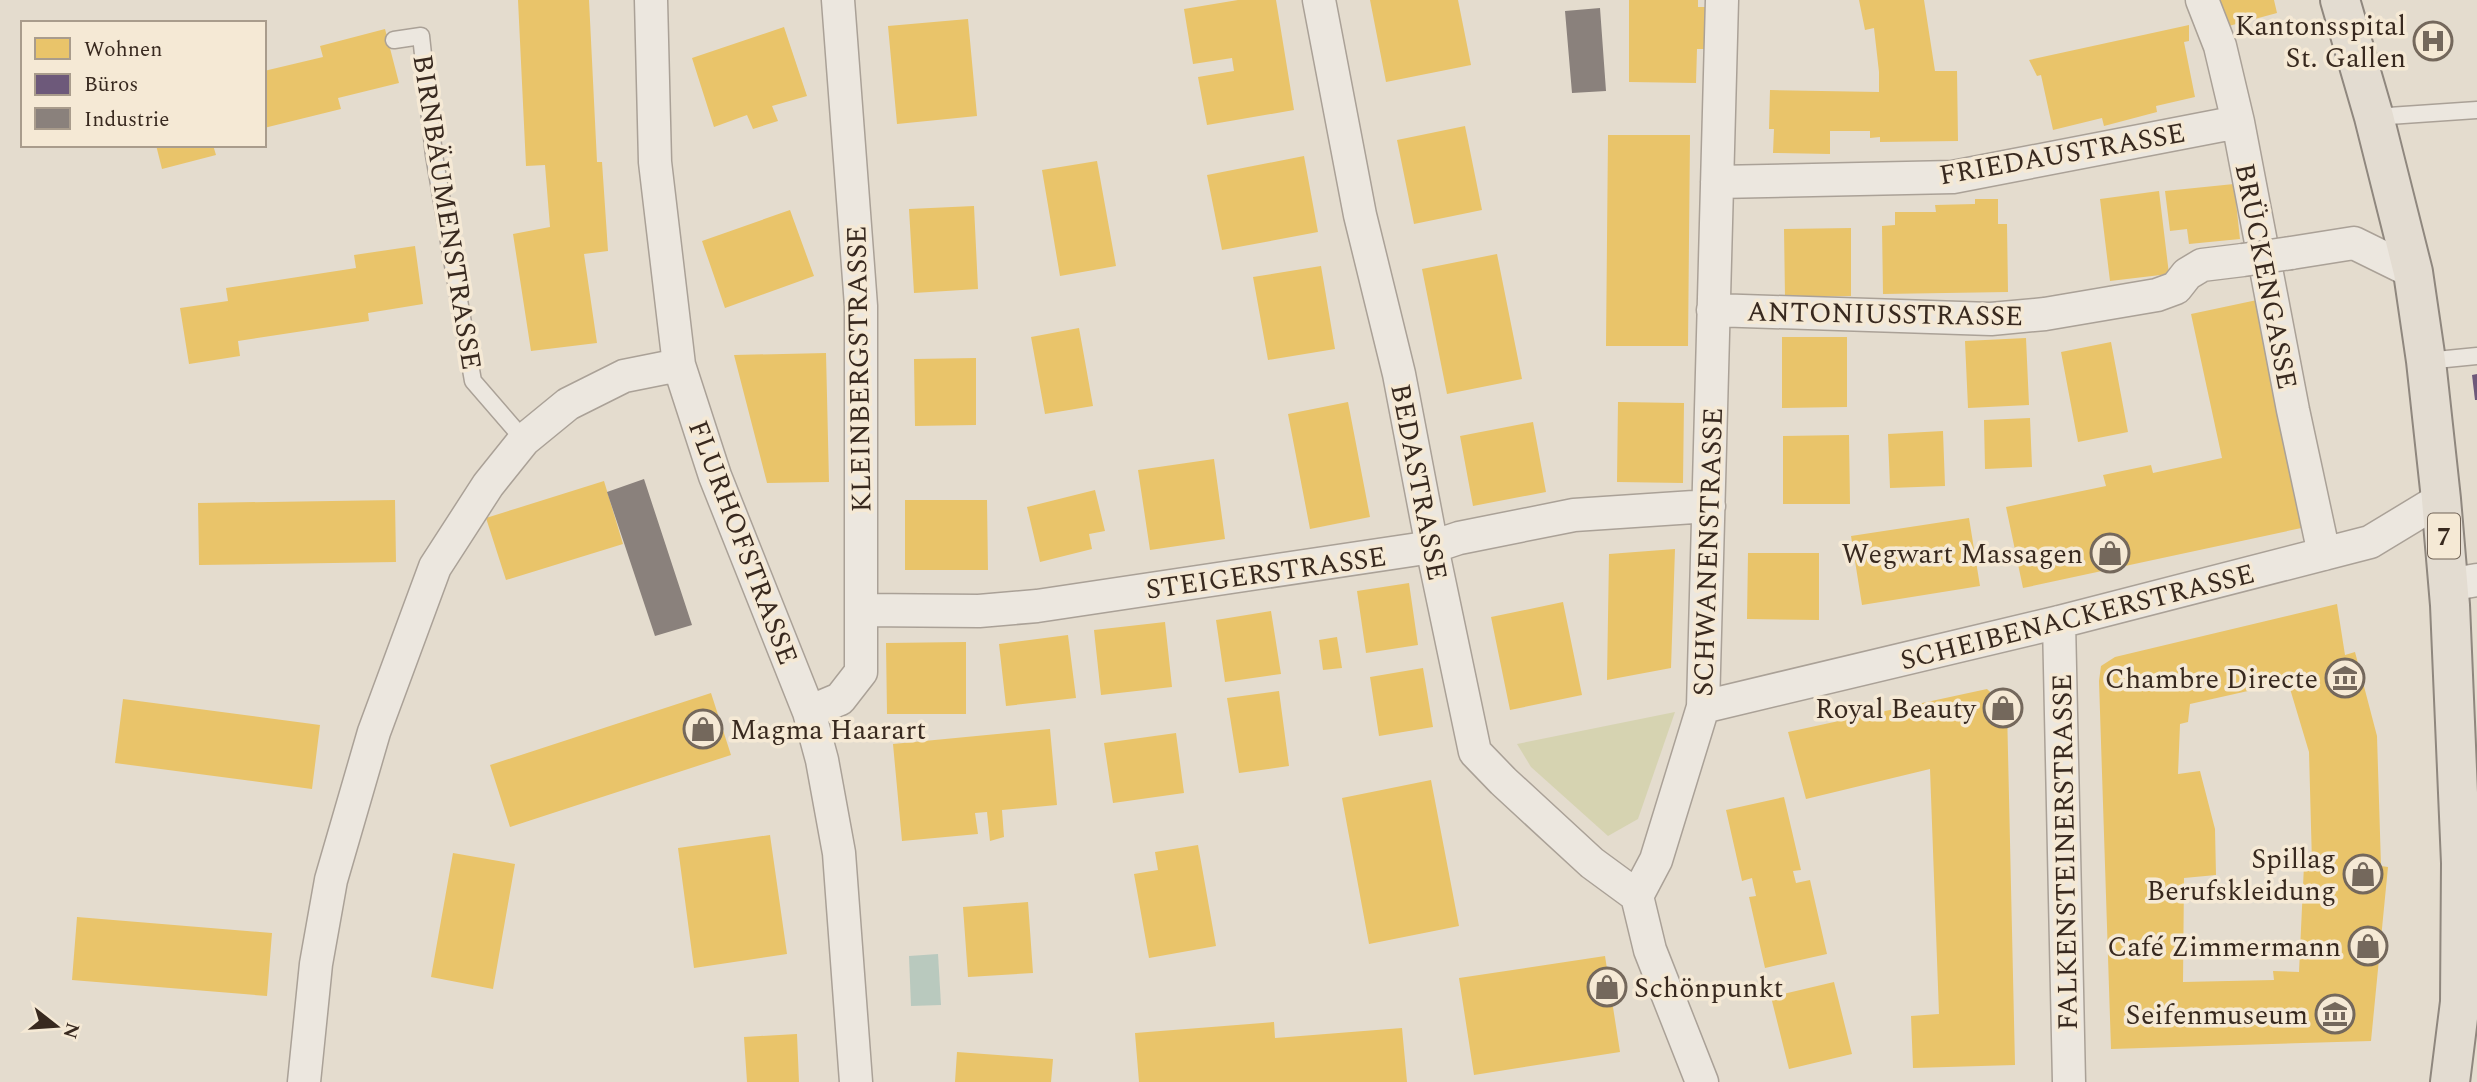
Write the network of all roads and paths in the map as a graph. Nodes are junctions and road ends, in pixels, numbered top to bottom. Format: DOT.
graph roads {
  1 [pos="651,0"];
  2 [pos="838,0"];
  3 [pos="1319,0"];
  4 [pos="1722,0"];
  5 [pos="2202,0"];
  6 [pos="2340,0"];
  7 [pos="394,40"];
  8 [pos="2477,110"];
  9 [pos="2374,117"];
  10 [pos="2238,122"];
  11 [pos="1717,182"];
  12 [pos="2413,272"];
  13 [pos="1713,310"];
  14 [pos="2477,356"];
  15 [pos="2426,361"];
  16 [pos="679,365"];
  17 [pos="524,440"];
  18 [pos="2441,499"];
  19 [pos="1709,506"];
  20 [pos="1432,547"];
  21 [pos="2324,554"];
  22 [pos="2462,583"];
  23 [pos="862,610"];
  24 [pos="2059,622"];
  25 [pos="1703,707"];
  26 [pos="809,712"];
  27 [pos="2468,775"];
  28 [pos="1637,896"];
  29 [pos="304,1082"];
  30 [pos="856,1082"];
  31 [pos="1702,1082"];
  32 [pos="2069,1082"];
  33 [pos="2450,1082"];
  1 -- 16 [label="street, FLURHOFSTRASSE"];
  2 -- 23 [label="street, KLEINBERGSTRASSE"];
  3 -- 20 [label="street, BEDASTRASSE"];
  4 -- 11 [label="street, SCHWANENSTRASSE"];
  5 -- 10 [label="street, BRÜCKENGASSE"];
  6 -- 9 [label="main road, 7"];
  7 -- 17 [label="lane, BIRNBÄUMENSTRASSE"];
  8 -- 9 [label="lane"];
  9 -- 12 [label="main road, 7"];
  10 -- 11 [label="street, FRIEDAUSTRASSE"];
  10 -- 21 [label="street, BRÜCKENGASSE"];
  11 -- 13 [label="street, SCHWANENSTRASSE"];
  12 -- 13 [label="street, ANTONIUSSTRASSE, bridge"];
  12 -- 15 [label="main road, 7"];
  13 -- 19 [label="street, SCHWANENSTRASSE"];
  14 -- 15 [label="lane"];
  15 -- 18 [label="main road, 7"];
  16 -- 17 [label="street"];
  16 -- 26 [label="street, FLURHOFSTRASSE"];
  17 -- 29 [label="street"];
  18 -- 21 [label="street, SCHEIBENACKERSTRASSE"];
  18 -- 22 [label="main road, 7"];
  19 -- 20 [label="street, STEIGERSTRASSE"];
  19 -- 25 [label="street, SCHWANENSTRASSE"];
  20 -- 23 [label="street, STEIGERSTRASSE"];
  20 -- 28 [label="street, BEDASTRASSE"];
  21 -- 24 [label="street, SCHEIBENACKERSTRASSE"];
  22 -- 27 [label="main road, 7"];
  23 -- 26 [label="street, KLEINBERGSTRASSE"];
  24 -- 25 [label="street, SCHEIBENACKERSTRASSE"];
  24 -- 32 [label="street, FALKENSTEINERSTRASSE"];
  25 -- 28 [label="street, SCHWANENSTRASSE"];
  26 -- 30 [label="street, FLURHOFSTRASSE"];
  27 -- 33 [label="main road, 7"];
  28 -- 31 [label="street"];
}
